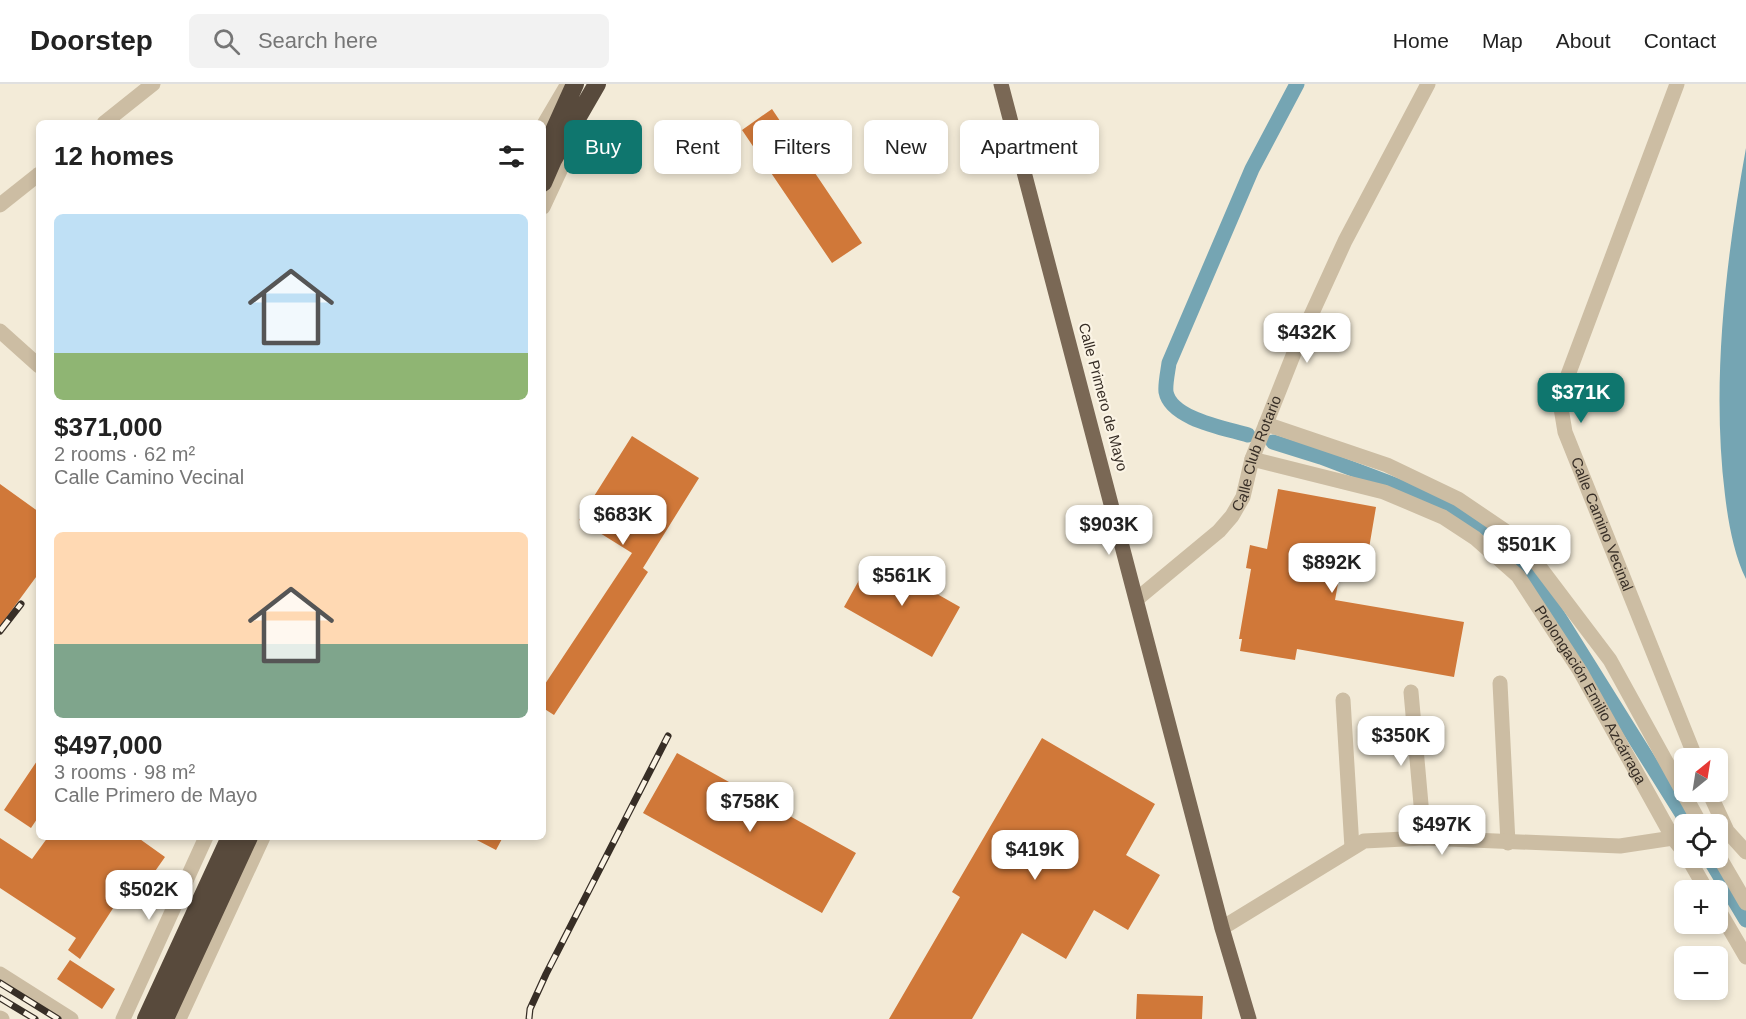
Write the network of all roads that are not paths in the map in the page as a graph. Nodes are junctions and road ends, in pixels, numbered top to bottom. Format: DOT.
graph roads {
  1 [pos="153,84"];
  2 [pos="567,84"];
  3 [pos="575,84"];
  4 [pos="599,84"];
  5 [pos="1001,84"];
  6 [pos="1428,84"];
  7 [pos="1677,84"];
  8 [pos="108,120"];
  9 [pos="546,121"];
  10 [pos="548,158"];
  11 [pos="36,176"];
  12 [pos="546,200"];
  13 [pos="0,205"];
  14 [pos="0,331"];
  15 [pos="36,363"];
  16 [pos="1266,424"];
  17 [pos="1252,459"];
  18 [pos="1137,599"];
  19 [pos="1500,683"];
  20 [pos="1411,692"];
  21 [pos="1343,700"];
  22 [pos="1692,748"];
  23 [pos="1714,802"];
  24 [pos="1695,814"];
  25 [pos="1424,838"];
  26 [pos="1673,838"];
  27 [pos="205,840"];
  28 [pos="229,840"];
  29 [pos="248,840"];
  30 [pos="262,840"];
  31 [pos="1508,843"];
  32 [pos="1352,848"];
  33 [pos="1746,852"];
  34 [pos="1726,868"];
  35 [pos="1746,903"];
  36 [pos="1728,926"];
  37 [pos="1222,928"];
  38 [pos="1746,957"];
  39 [pos="0,974"];
  40 [pos="137,984"];
  41 [pos="180,1015"];
  42 [pos="71,1019"];
  43 [pos="123,1019"];
  44 [pos="144,1019"];
  45 [pos="165,1019"];
  46 [pos="1249,1019"];
  1 -- 8 [label="street"];
  2 -- 9 [label="street"];
  3 -- 10 [label="highway"];
  4 -- 10 [label="highway"];
  4 -- 12 [label="street"];
  5 -- 18 [label="main road, Calle Primero de Mayo"];
  6 -- 16 [label="street, Calle Club Rotario"];
  7 -- 22 [label="street, Calle Camino Vecinal"];
  11 -- 13 [label="street"];
  14 -- 15 [label="street"];
  16 -- 17 [label="street, Calle Club Rotario"];
  16 -- 24 [label="street"];
  17 -- 18 [label="street, Calle Club Rotario"];
  17 -- 26 [label="street, Prolongación Emilio Azcárraga"];
  18 -- 37 [label="main road, Calle Primero de Mayo"];
  19 -- 31 [label="street"];
  20 -- 25 [label="street"];
  21 -- 32 [label="street"];
  23 -- 33 [label="street"];
  25 -- 31 [label="street"];
  25 -- 32 [label="street"];
  26 -- 31 [label="street"];
  27 -- 40 [label="street"];
  28 -- 44 [label="highway"];
  29 -- 45 [label="highway"];
  30 -- 41 [label="street"];
  32 -- 37 [label="street"];
  34 -- 35 [label="street"];
  36 -- 38 [label="street"];
  37 -- 46 [label="main road, Calle Primero de Mayo"];
  39 -- 42 [label="street"];
  40 -- 43 [label="street"];
  40 -- 44 [label="street"];
}
